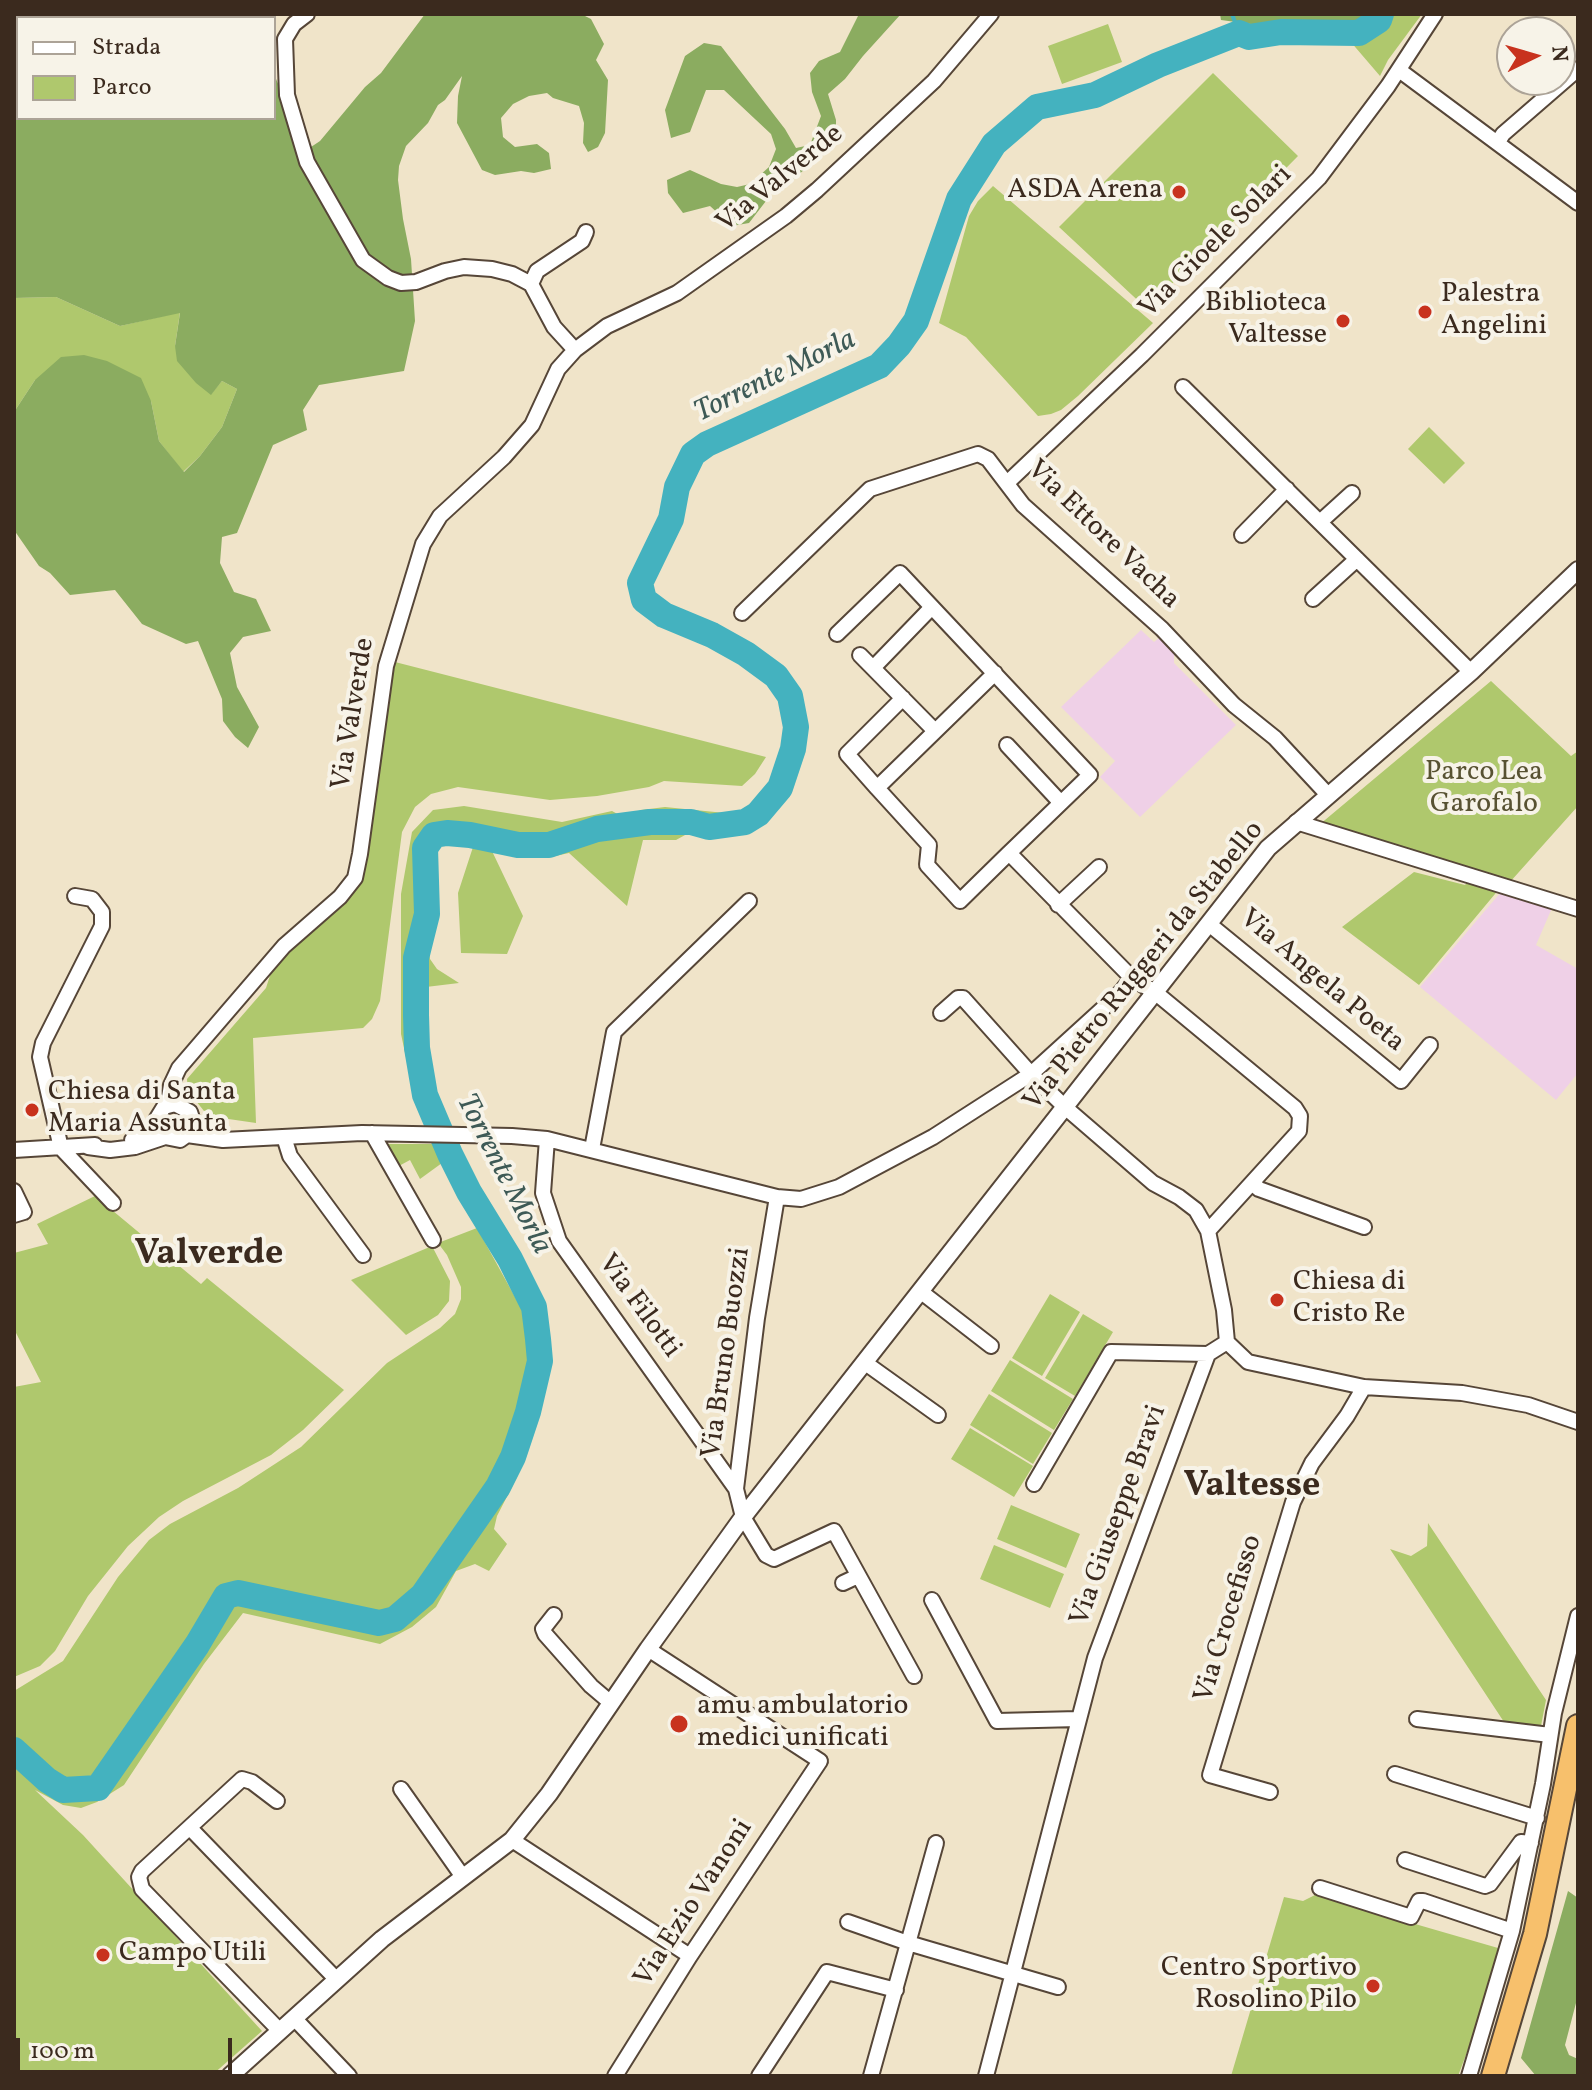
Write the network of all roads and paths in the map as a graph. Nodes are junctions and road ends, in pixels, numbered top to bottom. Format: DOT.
graph roads {
  1 [pos="307,14"];
  2 [pos="991,14"];
  3 [pos="1435,14"];
  4 [pos="1578,69"];
  5 [pos="1399,70"];
  6 [pos="1498,142"];
  7 [pos="1578,203"];
  8 [pos="586,232"];
  9 [pos="531,284"];
  10 [pos="575,350"];
  11 [pos="1183,387"];
  12 [pos="1007,483"];
  13 [pos="1287,489"];
  14 [pos="1352,493"];
  15 [pos="1320,522"];
  16 [pos="1242,535"];
  17 [pos="1357,559"];
  18 [pos="1578,570"];
  19 [pos="1313,599"];
  20 [pos="932,607"];
  21 [pos="742,613"];
  22 [pos="837,634"];
  23 [pos="860,655"];
  24 [pos="873,668"];
  25 [pos="1471,672"];
  26 [pos="995,673"];
  27 [pos="903,698"];
  28 [pos="934,730"];
  29 [pos="1007,745"];
  30 [pos="877,788"];
  31 [pos="1328,795"];
  32 [pos="1061,803"];
  33 [pos="1296,822"];
  34 [pos="1009,853"];
  35 [pos="1099,867"];
  36 [pos="75,896"];
  37 [pos="749,901"];
  38 [pos="1058,905"];
  39 [pos="1578,909"];
  40 [pos="1209,924"];
  41 [pos="1132,978"];
  42 [pos="1120,993"];
  43 [pos="1156,993"];
  44 [pos="1143,1010"];
  45 [pos="941,1013"];
  46 [pos="1430,1045"];
  47 [pos="1031,1074"];
  48 [pos="175,1105"];
  49 [pos="1066,1108"];
  50 [pos="156,1123"];
  51 [pos="190,1128"];
  52 [pos="372,1133"];
  53 [pos="165,1137"];
  54 [pos="284,1137"];
  55 [pos="547,1139"];
  56 [pos="88,1147"];
  57 [pos="61,1148"];
  58 [pos="592,1149"];
  59 [pos="14,1150"];
  60 [pos="1253,1184"];
  61 [pos="14,1191"];
  62 [pos="777,1197"];
  63 [pos="113,1203"];
  64 [pos="14,1215"];
  65 [pos="1364,1227"];
  66 [pos="1208,1231"];
  67 [pos="433,1240"];
  68 [pos="363,1255"];
  69 [pos="920,1291"];
  70 [pos="1227,1342"];
  71 [pos="991,1346"];
  72 [pos="1208,1354"];
  73 [pos="864,1362"];
  74 [pos="1364,1387"];
  75 [pos="938,1415"];
  76 [pos="1578,1422"];
  77 [pos="1034,1484"];
  78 [pos="736,1489"];
  79 [pos="743,1517"];
  80 [pos="858,1576"];
  81 [pos="843,1583"];
  82 [pos="932,1600"];
  83 [pos="554,1615"];
  84 [pos="1578,1616"];
  85 [pos="648,1649"];
  86 [pos="914,1676"];
  87 [pos="611,1703"];
  88 [pos="1078,1719"];
  89 [pos="1417,1719"];
  90 [pos="1578,1726"];
  91 [pos="1550,1735"];
  92 [pos="1395,1774"];
  93 [pos="401,1789"];
  94 [pos="1270,1792"];
  95 [pos="1578,1793"];
  96 [pos="277,1801"];
  97 [pos="1537,1818"];
  98 [pos="190,1828"];
  99 [pos="512,1840"];
  100 [pos="936,1843"];
  101 [pos="1531,1843"];
  102 [pos="1405,1860"];
  103 [pos="463,1877"];
  104 [pos="1320,1888"];
  105 [pos="848,1922"];
  106 [pos="1512,1931"];
  107 [pos="908,1943"];
  108 [pos="690,1956"];
  109 [pos="1013,1974"];
  110 [pos="337,1980"];
  111 [pos="1058,1987"];
  112 [pos="896,1990"];
  113 [pos="295,2019"];
  114 [pos="280,2031"];
  115 [pos="230,2076"];
  116 [pos="349,2076"];
  117 [pos="615,2076"];
  118 [pos="759,2076"];
  119 [pos="871,2076"];
  120 [pos="986,2076"];
  121 [pos="1469,2076"];
  122 [pos="1493,2076"];
  123 [pos="1507,2076"];
  1 -- 9 [label="street"];
  2 -- 10 [label="street, Via Valverde"];
  3 -- 5 [label="street, Via Gioele Solari"];
  4 -- 6 [label="street"];
  5 -- 6 [label="street"];
  5 -- 12 [label="street, Via Gioele Solari"];
  6 -- 7 [label="street"];
  8 -- 9 [label="street"];
  9 -- 10 [label="street"];
  10 -- 48 [label="street, Via Valverde"];
  11 -- 13 [label="street"];
  12 -- 21 [label="street, Via Ettore Vacha"];
  12 -- 31 [label="street, Via Ettore Vacha"];
  13 -- 15 [label="street"];
  13 -- 16 [label="street"];
  14 -- 15 [label="street"];
  15 -- 17 [label="street"];
  17 -- 19 [label="street"];
  17 -- 25 [label="street"];
  18 -- 25 [label="street, Via Pietro Ruggeri da Stabello"];
  20 -- 22 [label="street"];
  20 -- 24 [label="street"];
  20 -- 26 [label="street"];
  23 -- 24 [label="street"];
  24 -- 27 [label="street"];
  25 -- 31 [label="street, Via Pietro Ruggeri da Stabello"];
  26 -- 28 [label="street"];
  26 -- 32 [label="street"];
  27 -- 28 [label="street"];
  27 -- 30 [label="street"];
  28 -- 30 [label="street"];
  29 -- 32 [label="street"];
  30 -- 34 [label="street"];
  31 -- 33 [label="street, Via Pietro Ruggeri da Stabello"];
  32 -- 34 [label="street"];
  33 -- 39 [label="street"];
  33 -- 40 [label="street, Via Pietro Ruggeri da Stabello"];
  34 -- 38 [label="street"];
  35 -- 38 [label="street"];
  36 -- 57 [label="street"];
  37 -- 58 [label="street"];
  38 -- 41 [label="street"];
  40 -- 43 [label="street, Via Pietro Ruggeri da Stabello"];
  40 -- 46 [label="street, Via Angela Poeta"];
  41 -- 42 [label="street"];
  41 -- 43 [label="street"];
  42 -- 44 [label="street"];
  42 -- 47 [label="street"];
  43 -- 44 [label="street, Via Pietro Ruggeri da Stabello"];
  43 -- 60 [label="street"];
  44 -- 49 [label="street, Via Pietro Ruggeri da Stabello"];
  45 -- 47 [label="street"];
  47 -- 49 [label="street"];
  47 -- 62 [label="street"];
  48 -- 50 [label="street"];
  48 -- 51 [label="street"];
  49 -- 66 [label="street"];
  49 -- 69 [label="street, Via Pietro Ruggeri da Stabello"];
  50 -- 53 [label="street"];
  50 -- 56 [label="street"];
  51 -- 53 [label="street"];
  51 -- 54 [label="street"];
  52 -- 54 [label="street"];
  52 -- 55 [label="street"];
  52 -- 67 [label="street"];
  53 -- 56 [label="street"];
  54 -- 68 [label="street"];
  55 -- 58 [label="street"];
  55 -- 78 [label="street, Via Filotti"];
  56 -- 57 [label="street"];
  57 -- 59 [label="street"];
  57 -- 63 [label="street"];
  58 -- 62 [label="street"];
  60 -- 65 [label="street"];
  60 -- 66 [label="street"];
  61 -- 64 [label="street"];
  62 -- 78 [label="street, Via Bruno Buozzi"];
  66 -- 70 [label="street"];
  69 -- 71 [label="street"];
  69 -- 73 [label="street, Via Pietro Ruggeri da Stabello"];
  70 -- 72 [label="street"];
  70 -- 74 [label="street"];
  72 -- 77 [label="street"];
  72 -- 88 [label="street, Via Giuseppe Bravi"];
  73 -- 75 [label="street"];
  73 -- 79 [label="street, Via Pietro Ruggeri da Stabello"];
  74 -- 76 [label="street"];
  74 -- 94 [label="street, Via Crocefisso"];
  78 -- 79 [label="street, Via Bruno Buozzi"];
  79 -- 80 [label="street, Via Bruno Buozzi"];
  79 -- 85 [label="street, Via Pietro Ruggeri da Stabello"];
  80 -- 81 [label="street"];
  80 -- 86 [label="street"];
  82 -- 88 [label="street"];
  83 -- 87 [label="street"];
  84 -- 91 [label="street"];
  85 -- 87 [label="street, Via Pietro Ruggeri da Stabello"];
  85 -- 108 [label="street, Via Ezio Vanoni"];
  87 -- 99 [label="street, Via Pietro Ruggeri da Stabello"];
  88 -- 109 [label="street, Via Giuseppe Bravi"];
  89 -- 91 [label="street"];
  90 -- 122 [label="highway"];
  91 -- 97 [label="street"];
  92 -- 97 [label="street"];
  93 -- 103 [label="street"];
  95 -- 123 [label="highway"];
  96 -- 98 [label="street"];
  97 -- 101 [label="street"];
  98 -- 110 [label="street"];
  98 -- 114 [label="street"];
  99 -- 103 [label="street, Via Pietro Ruggeri da Stabello"];
  99 -- 108 [label="street"];
  100 -- 107 [label="street"];
  101 -- 102 [label="street"];
  101 -- 106 [label="street"];
  103 -- 110 [label="street, Via Pietro Ruggeri da Stabello"];
  104 -- 106 [label="street"];
  105 -- 107 [label="street"];
  106 -- 121 [label="street"];
  107 -- 109 [label="street"];
  107 -- 112 [label="street"];
  108 -- 117 [label="street, Via Ezio Vanoni"];
  109 -- 111 [label="street"];
  109 -- 120 [label="street, Via Giuseppe Bravi"];
  110 -- 113 [label="street, Via Pietro Ruggeri da Stabello"];
  112 -- 118 [label="street"];
  112 -- 119 [label="street"];
  113 -- 114 [label="street, Via Pietro Ruggeri da Stabello"];
  113 -- 116 [label="street"];
  114 -- 115 [label="street, Via Pietro Ruggeri da Stabello"];
}
